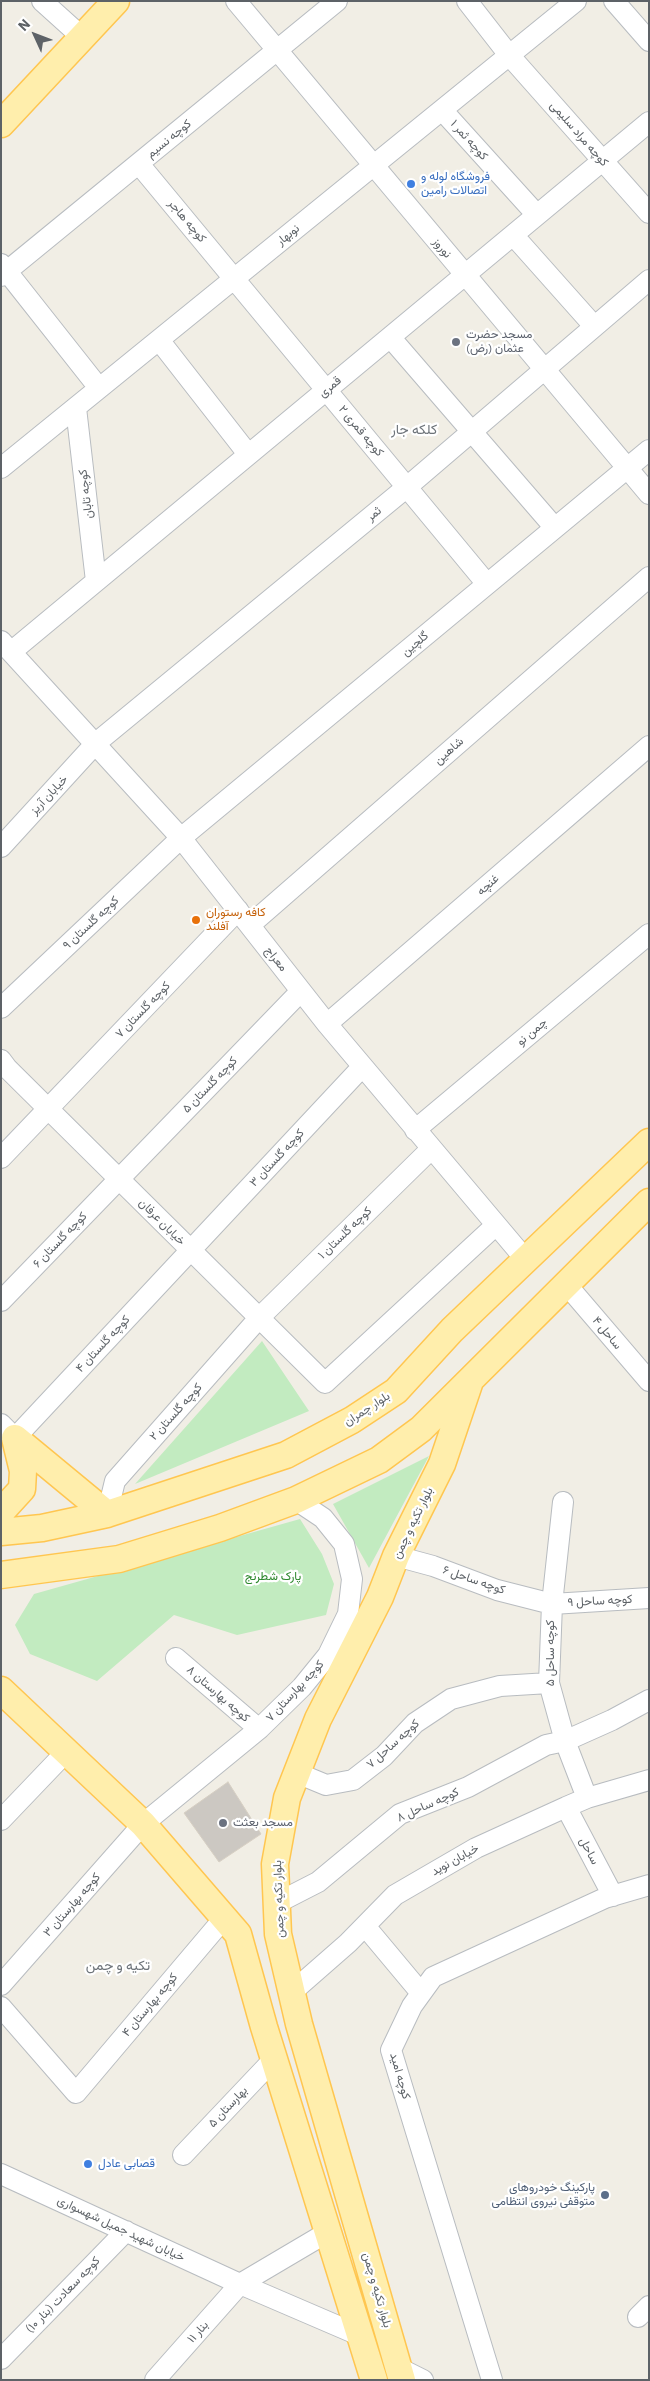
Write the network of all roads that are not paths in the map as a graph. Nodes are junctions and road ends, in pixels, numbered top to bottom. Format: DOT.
graph roads {
  1 [pos="42,1"];
  2 [pos="116,1"];
  3 [pos="236,1"];
  4 [pos="337,1"];
  5 [pos="467,1"];
  6 [pos="576,1"];
  7 [pos="614,1"];
  8 [pos="83,38"];
  9 [pos="649,41"];
  10 [pos="277,51"];
  11 [pos="509,55"];
  12 [pos="442,110"];
  13 [pos="3,120"];
  14 [pos="649,122"];
  15 [pos="602,161"];
  16 [pos="139,164"];
  17 [pos="374,166"];
  18 [pos="649,213"];
  19 [pos="537,215"];
  20 [pos="513,235"];
  21 [pos="3,271"];
  22 [pos="465,275"];
  23 [pos="234,278"];
  24 [pos="649,280"];
  25 [pos="594,326"];
  26 [pos="390,337"];
  27 [pos="160,340"];
  28 [pos="544,369"];
  29 [pos="99,388"];
  30 [pos="326,390"];
  31 [pos="76,408"];
  32 [pos="472,431"];
  33 [pos="649,450"];
  34 [pos="248,454"];
  35 [pos="1,468"];
  36 [pos="627,468"];
  37 [pos="407,487"];
  38 [pos="649,494"];
  39 [pos="555,528"];
  40 [pos="649,578"];
  41 [pos="96,581"];
  42 [pos="487,584"];
  43 [pos="6,646"];
  44 [pos="96,743"];
  45 [pos="649,746"];
  46 [pos="181,838"];
  47 [pos="1,847"];
  48 [pos="244,918"];
  49 [pos="649,934"];
  50 [pos="301,991"];
  51 [pos="1,1008"];
  52 [pos="327,1024"];
  53 [pos="1,1060"];
  54 [pos="362,1067"];
  55 [pos="48,1109"];
  56 [pos="415,1130"];
  57 [pos="649,1142"];
  58 [pos="431,1149"];
  59 [pos="1,1158"];
  60 [pos="119,1179"];
  61 [pos="649,1202"];
  62 [pos="496,1225"];
  63 [pos="191,1250"];
  64 [pos="526,1260"];
  65 [pos="566,1284"];
  66 [pos="1,1301"];
  67 [pos="259,1318"];
  68 [pos="470,1381"];
  69 [pos="649,1381"];
  70 [pos="8,1431"];
  71 [pos="296,1500"];
  72 [pos="563,1502"];
  73 [pos="1,1512"];
  74 [pos="107,1514"];
  75 [pos="1,1532"];
  76 [pos="396,1556"];
  77 [pos="1,1575"];
  78 [pos="649,1598"];
  79 [pos="552,1604"];
  80 [pos="176,1658"];
  81 [pos="549,1682"];
  82 [pos="1,1690"];
  83 [pos="649,1700"];
  84 [pos="259,1729"];
  85 [pos="565,1741"];
  86 [pos="66,1752"];
  87 [pos="297,1773"];
  88 [pos="649,1780"];
  89 [pos="586,1798"];
  90 [pos="566,1807"];
  91 [pos="1,1820"];
  92 [pos="144,1824"];
  93 [pos="649,1885"];
  94 [pos="613,1896"];
  95 [pos="277,1903"];
  96 [pos="231,1925"];
  97 [pos="365,1926"];
  98 [pos="278,1934"];
  99 [pos="1,1985"];
  100 [pos="291,1986"];
  101 [pos="254,1991"];
  102 [pos="422,1993"];
  103 [pos="1,2007"];
  104 [pos="274,2059"];
  105 [pos="183,2155"];
  106 [pos="1,2174"];
  107 [pos="126,2231"];
  108 [pos="328,2232"];
  109 [pos="240,2284"];
  110 [pos="361,2336"];
  111 [pos="1,2359"];
  112 [pos="400,2374"];
  113 [pos="368,2376"];
  114 [pos="155,2380"];
  115 [pos="423,2380"];
  116 [pos="492,2380"];
  1 -- 8 [label="street"];
  2 -- 8 [label="main road"];
  3 -- 10 [label="street, نوروز"];
  4 -- 10 [label="street, کوچه نسیم"];
  5 -- 11 [label="street, کوچه مراد سلیمی"];
  6 -- 11 [label="street, نوبهار"];
  7 -- 9 [label="street"];
  8 -- 13 [label="main road"];
  10 -- 16 [label="street, کوچه نسیم"];
  10 -- 17 [label="street, نوروز"];
  11 -- 12 [label="street, نوبهار"];
  11 -- 15 [label="street, کوچه مراد سلیمی"];
  12 -- 17 [label="street, نوبهار"];
  12 -- 19 [label="street, کوچه ثمر ۱"];
  14 -- 15 [label="street, قمری"];
  15 -- 18 [label="street, کوچه مراد سلیمی"];
  15 -- 19 [label="street, قمری"];
  16 -- 21 [label="street, کوچه نسیم"];
  16 -- 23 [label="street, کوچه هاجر"];
  17 -- 22 [label="street, نوروز"];
  17 -- 23 [label="street, نوبهار"];
  19 -- 20 [label="street, قمری"];
  20 -- 22 [label="street, قمری"];
  20 -- 25 [label="street"];
  21 -- 29 [label="street"];
  22 -- 26 [label="street, قمری"];
  22 -- 28 [label="street, نوروز"];
  23 -- 27 [label="street, نوبهار"];
  23 -- 30 [label="street, کوچه قمری ۲"];
  24 -- 25 [label="street, ثمر"];
  25 -- 28 [label="street, ثمر"];
  26 -- 30 [label="street, قمری"];
  26 -- 32 [label="street"];
  27 -- 29 [label="street, نوبهار"];
  27 -- 34 [label="street"];
  28 -- 32 [label="street, ثمر"];
  28 -- 36 [label="street, نوروز"];
  29 -- 31 [label="street, نوبهار"];
  30 -- 34 [label="street, قمری"];
  30 -- 37 [label="street, کوچه قمری ۲"];
  31 -- 35 [label="street, نوبهار"];
  31 -- 41 [label="street, کوچه تابان"];
  32 -- 37 [label="street, ثمر"];
  32 -- 39 [label="street"];
  33 -- 36 [label="street, گلچین"];
  34 -- 41 [label="street, قمری"];
  36 -- 38 [label="street, نوروز"];
  36 -- 39 [label="street, گلچین"];
  37 -- 42 [label="street, کوچه قمری ۲"];
  37 -- 44 [label="street, ثمر"];
  39 -- 42 [label="street, گلچین"];
  40 -- 48 [label="street, شاهین"];
  41 -- 43 [label="street, قمری"];
  42 -- 46 [label="street, گلچین"];
  43 -- 44 [label="street, معراج"];
  44 -- 46 [label="street, معراج"];
  44 -- 47 [label="street, خیابان آریز"];
  45 -- 52 [label="street, غنچه"];
  46 -- 48 [label="street, معراج"];
  46 -- 51 [label="street, کوچه گلستان ۹"];
  48 -- 50 [label="street, معراج"];
  48 -- 55 [label="street, کوچه گلستان ۷"];
  49 -- 56 [label="street, چمن نو"];
  50 -- 52 [label="street, معراج"];
  50 -- 60 [label="street, کوچه گلستان ۵"];
  52 -- 54 [label="street, معراج"];
  53 -- 55 [label="street, خیابان عرفان"];
  54 -- 56 [label="street, معراج"];
  54 -- 63 [label="street, کوچه گلستان ۳"];
  55 -- 59 [label="street, کوچه گلستان ۷"];
  55 -- 60 [label="street, خیابان عرفان"];
  56 -- 58 [label="street, معراج"];
  57 -- 64 [label="main road, بلوار چمران"];
  58 -- 62 [label="street, معراج"];
  58 -- 67 [label="street, کوچه گلستان ۱"];
  60 -- 63 [label="street, خیابان عرفان"];
  60 -- 66 [label="street, کوچه گلستان ۶"];
  61 -- 65 [label="main road"];
  62 -- 64 [label="street, معراج"];
  62 -- 67 [label="street, خیابان عرفان"];
  63 -- 67 [label="street, خیابان عرفان"];
  63 -- 70 [label="street, کوچه گلستان ۴"];
  64 -- 74 [label="main road, بلوار چمران"];
  65 -- 68 [label="main road"];
  65 -- 69 [label="street, ساحل ۴"];
  67 -- 74 [label="street, کوچه گلستان ۲"];
  68 -- 71 [label="main road"];
  68 -- 76 [label="main road, بلوار تکیه و چمن"];
  70 -- 73 [label="main road"];
  70 -- 74 [label="main road"];
  71 -- 77 [label="main road"];
  71 -- 84 [label="street, کوچه بهارستان ۷"];
  72 -- 79 [label="street, کوچه ساحل ۵"];
  74 -- 75 [label="main road, بلوار چمران"];
  76 -- 79 [label="street, کوچه ساحل ۶"];
  76 -- 87 [label="main road, بلوار تکیه و چمن"];
  78 -- 79 [label="street, کوچه ساحل ۹"];
  79 -- 81 [label="street, کوچه ساحل ۵"];
  80 -- 84 [label="street, کوچه بهارستان ۸"];
  81 -- 85 [label="street, کوچه ساحل ۵"];
  81 -- 87 [label="street, کوچه ساحل ۷"];
  82 -- 86 [label="main road"];
  83 -- 85 [label="street, کوچه ساحل ۸"];
  84 -- 92 [label="street, کوچه بهارستان ۷"];
  85 -- 89 [label="street, کوچه ساحل ۵"];
  85 -- 95 [label="street, کوچه ساحل ۸"];
  86 -- 91 [label="street"];
  86 -- 92 [label="main road"];
  87 -- 95 [label="main road, بلوار تکیه و چمن"];
  88 -- 89 [label="street, خیابان نوید"];
  89 -- 90 [label="street, خیابان نوید"];
  90 -- 94 [label="street, ساحل"];
  90 -- 97 [label="street, خیابان نوید"];
  92 -- 96 [label="main road"];
  92 -- 99 [label="street, کوچه بهارستان ۳"];
  93 -- 94 [label="street, کوچه امید"];
  94 -- 102 [label="street, کوچه امید"];
  95 -- 98 [label="main road, بلوار تکیه و چمن"];
  96 -- 98 [label="main road"];
  96 -- 101 [label="main road"];
  96 -- 103 [label="street, کوچه بهارستان ۴"];
  97 -- 100 [label="street, خیابان نوید"];
  97 -- 102 [label="street"];
  98 -- 100 [label="main road, بلوار تکیه و چمن"];
  100 -- 101 [label="main road"];
  100 -- 112 [label="main road, بلوار تکیه و چمن"];
  101 -- 104 [label="main road"];
  102 -- 116 [label="street, کوچه امید"];
  104 -- 105 [label="street, بهارستان ۵"];
  104 -- 108 [label="main road"];
  106 -- 107 [label="street, خیابان شهید جمیل شهسواری"];
  107 -- 109 [label="street, خیابان شهید جمیل شهسواری"];
  107 -- 111 [label="street, کوچه سعادت (بنار ۱۰)"];
  108 -- 109 [label="street, بنار ۱۱"];
  108 -- 110 [label="main road"];
  109 -- 110 [label="street, خیابان شهید جمیل شهسواری"];
  109 -- 114 [label="street, بنار ۱۱"];
  110 -- 113 [label="main road"];
  112 -- 115 [label="street"];
}
